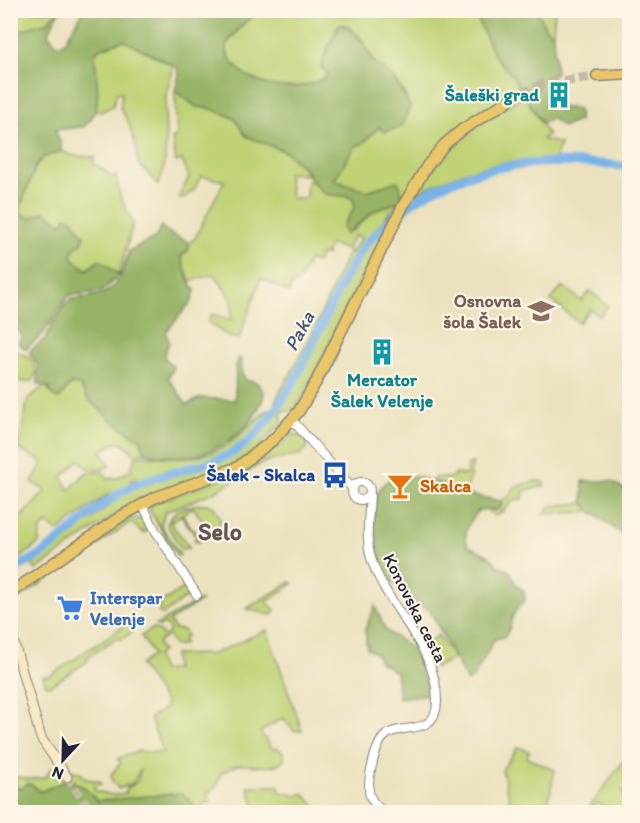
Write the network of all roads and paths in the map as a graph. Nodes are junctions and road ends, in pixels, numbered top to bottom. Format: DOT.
graph roads {
  1 [pos="630,75"];
  2 [pos="597,76"];
  3 [pos="508,101"];
  4 [pos="292,420"];
  5 [pos="337,468"];
  6 [pos="363,481"];
  7 [pos="352,488"];
  8 [pos="370,495"];
  9 [pos="358,500"];
  10 [pos="138,507"];
  11 [pos="369,516"];
  12 [pos="11,591"];
  13 [pos="197,595"];
  14 [pos="10,629"];
  15 [pos="67,777"];
  16 [pos="386,813"];
  1 -- 2 [label="main road"];
  3 -- 4 [label="main road"];
  4 -- 5 [label="street"];
  4 -- 10 [label="main road"];
  5 -- 6 [label="street"];
  5 -- 7 [label="street"];
  6 -- 7 [label="street"];
  6 -- 8 [label="street"];
  7 -- 9 [label="street"];
  8 -- 9 [label="street"];
  8 -- 11 [label="street, Konovska cesta"];
  9 -- 11 [label="street"];
  10 -- 12 [label="main road"];
  10 -- 13 [label="street"];
  11 -- 16 [label="street, Konovska cesta"];
  14 -- 15 [label="main road"];
}
